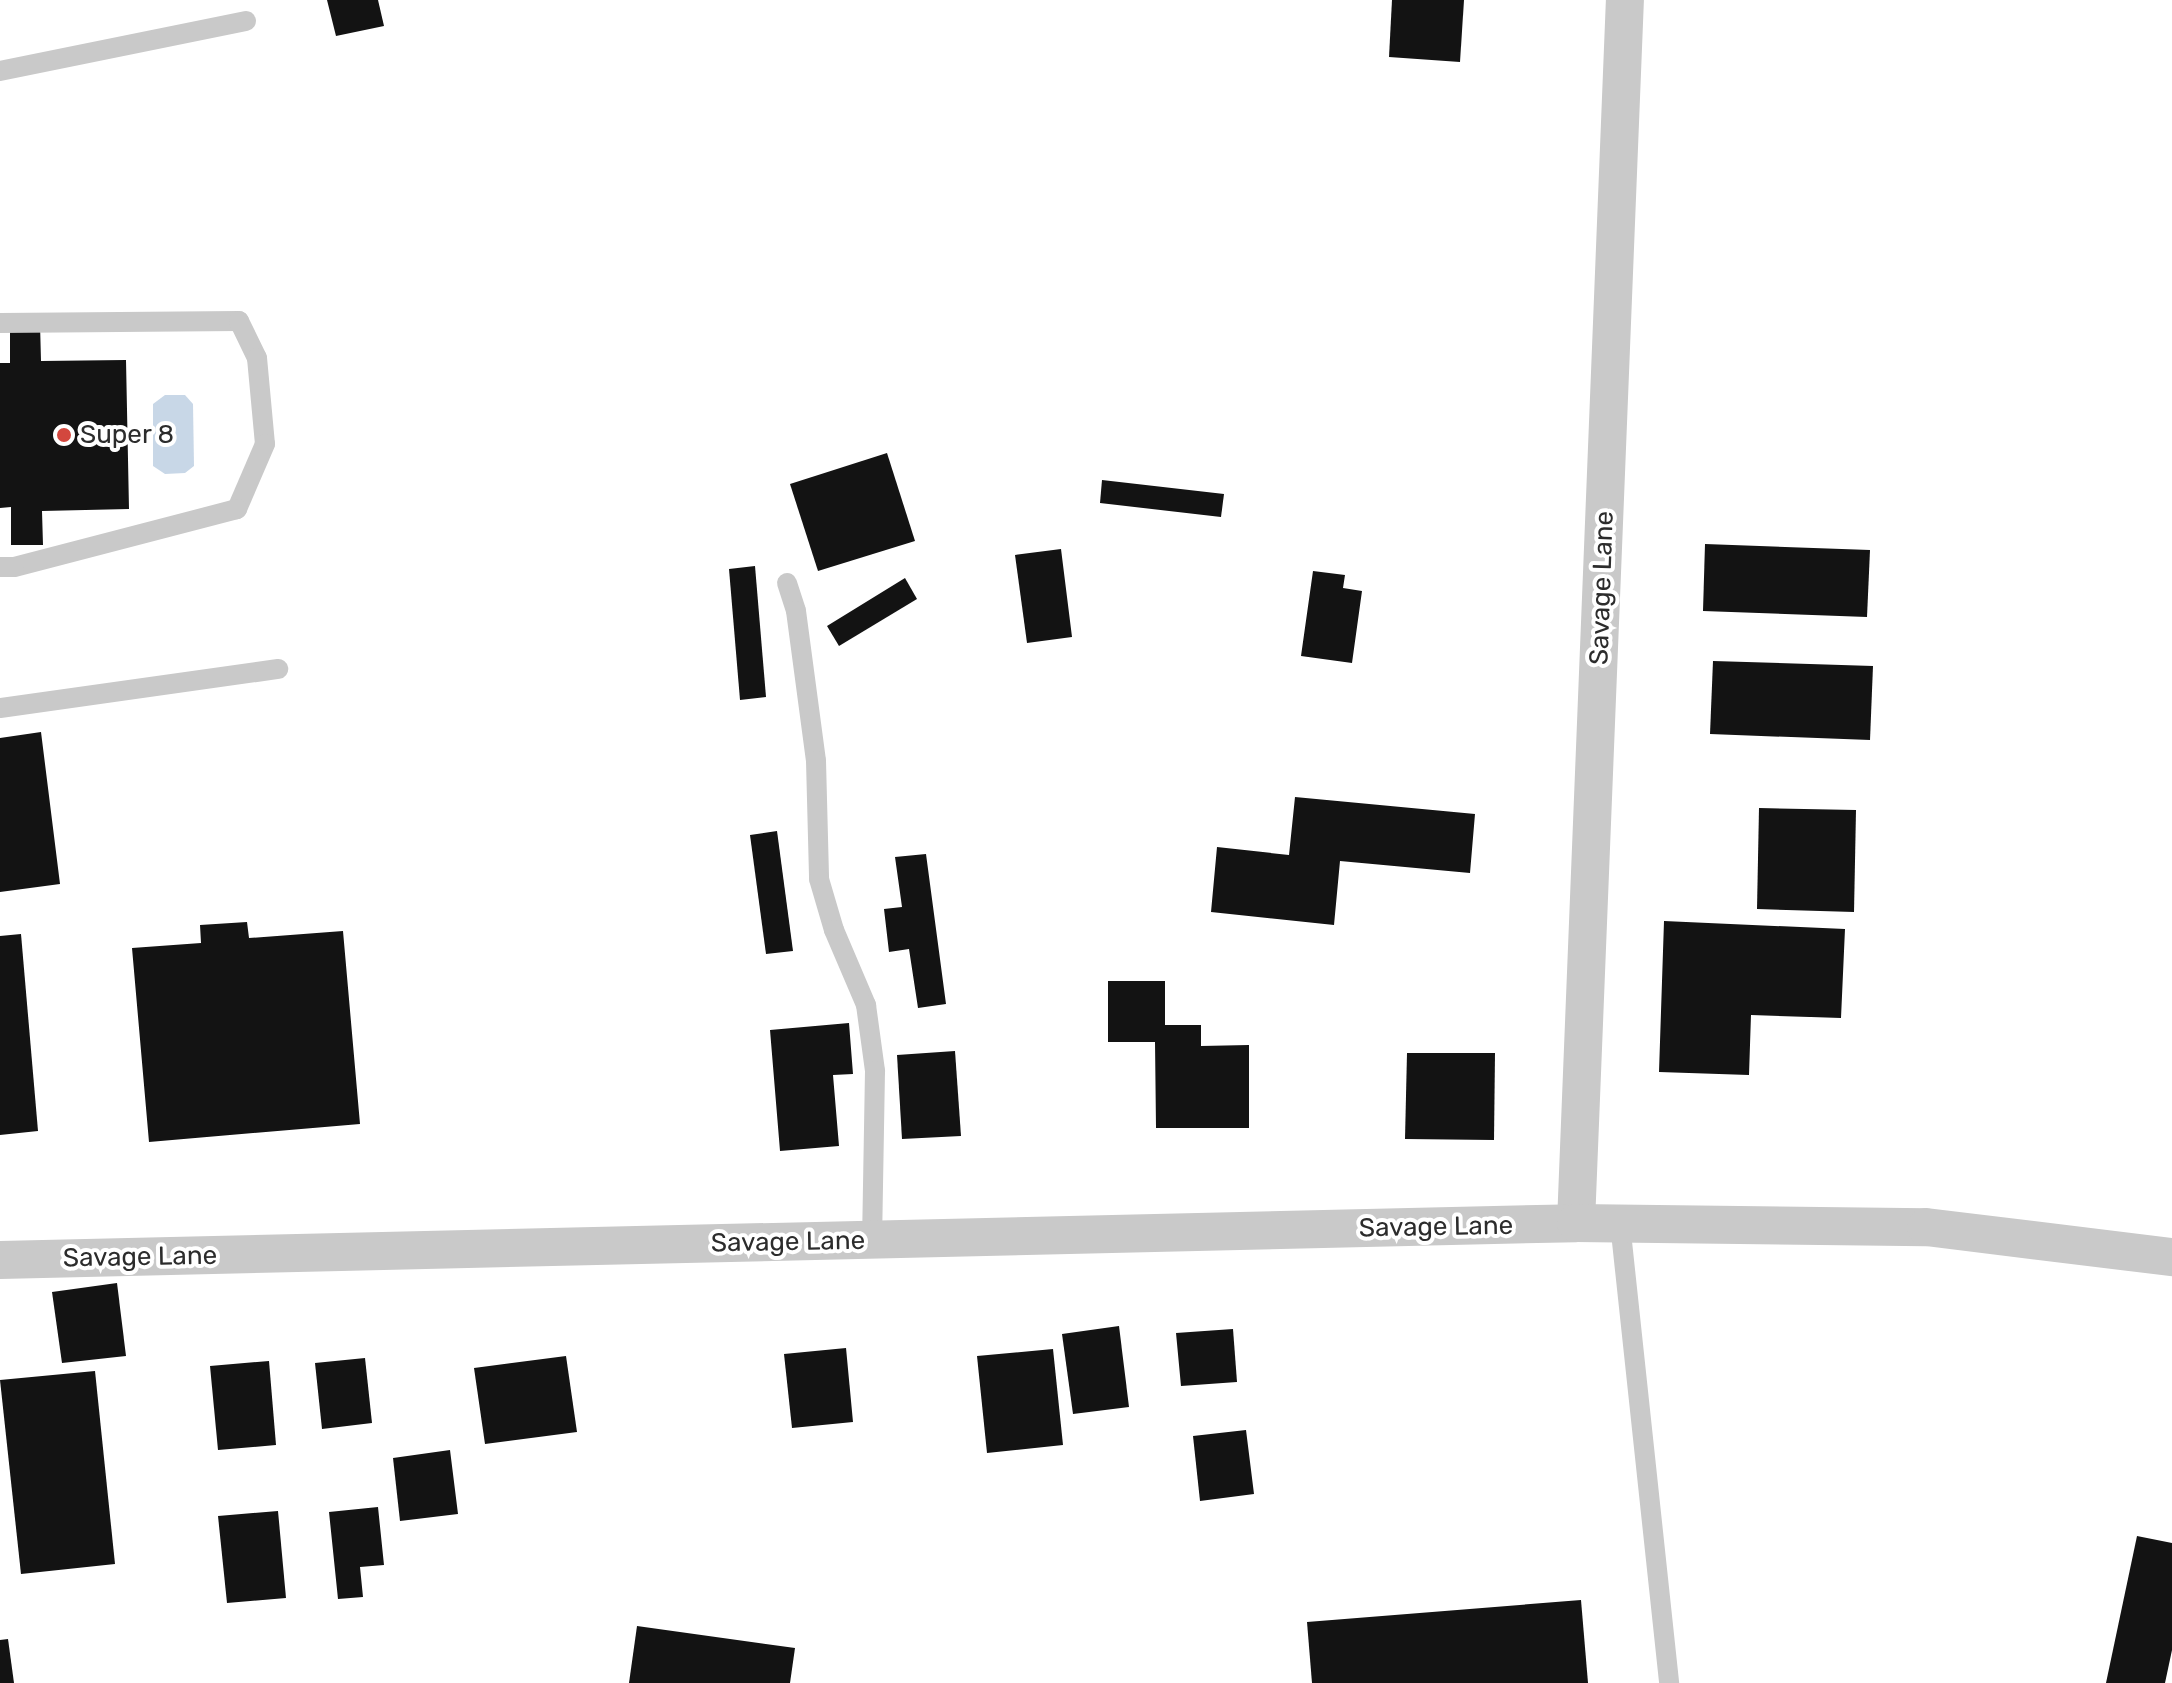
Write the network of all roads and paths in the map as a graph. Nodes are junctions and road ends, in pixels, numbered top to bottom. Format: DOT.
graph roads {
  1 [pos="1625,0"];
  2 [pos="246,21"];
  3 [pos="0,71"];
  4 [pos="0,323"];
  5 [pos="0,567"];
  6 [pos="787,583"];
  7 [pos="278,669"];
  8 [pos="0,708"];
  9 [pos="1576,1223"];
  10 [pos="1620,1223"];
  11 [pos="872,1240"];
  12 [pos="2172,1257"];
  13 [pos="0,1260"];
  14 [pos="1669,1683"];
  1 -- 9 [label="street, Savage Lane"];
  2 -- 3 [label="lane"];
  4 -- 5 [label="lane"];
  6 -- 11 [label="lane"];
  7 -- 8 [label="lane"];
  9 -- 10 [label="street, Savage Lane"];
  9 -- 11 [label="street, Savage Lane"];
  10 -- 12 [label="street, Savage Lane"];
  10 -- 14 [label="lane"];
  11 -- 13 [label="street, Savage Lane"];
}
